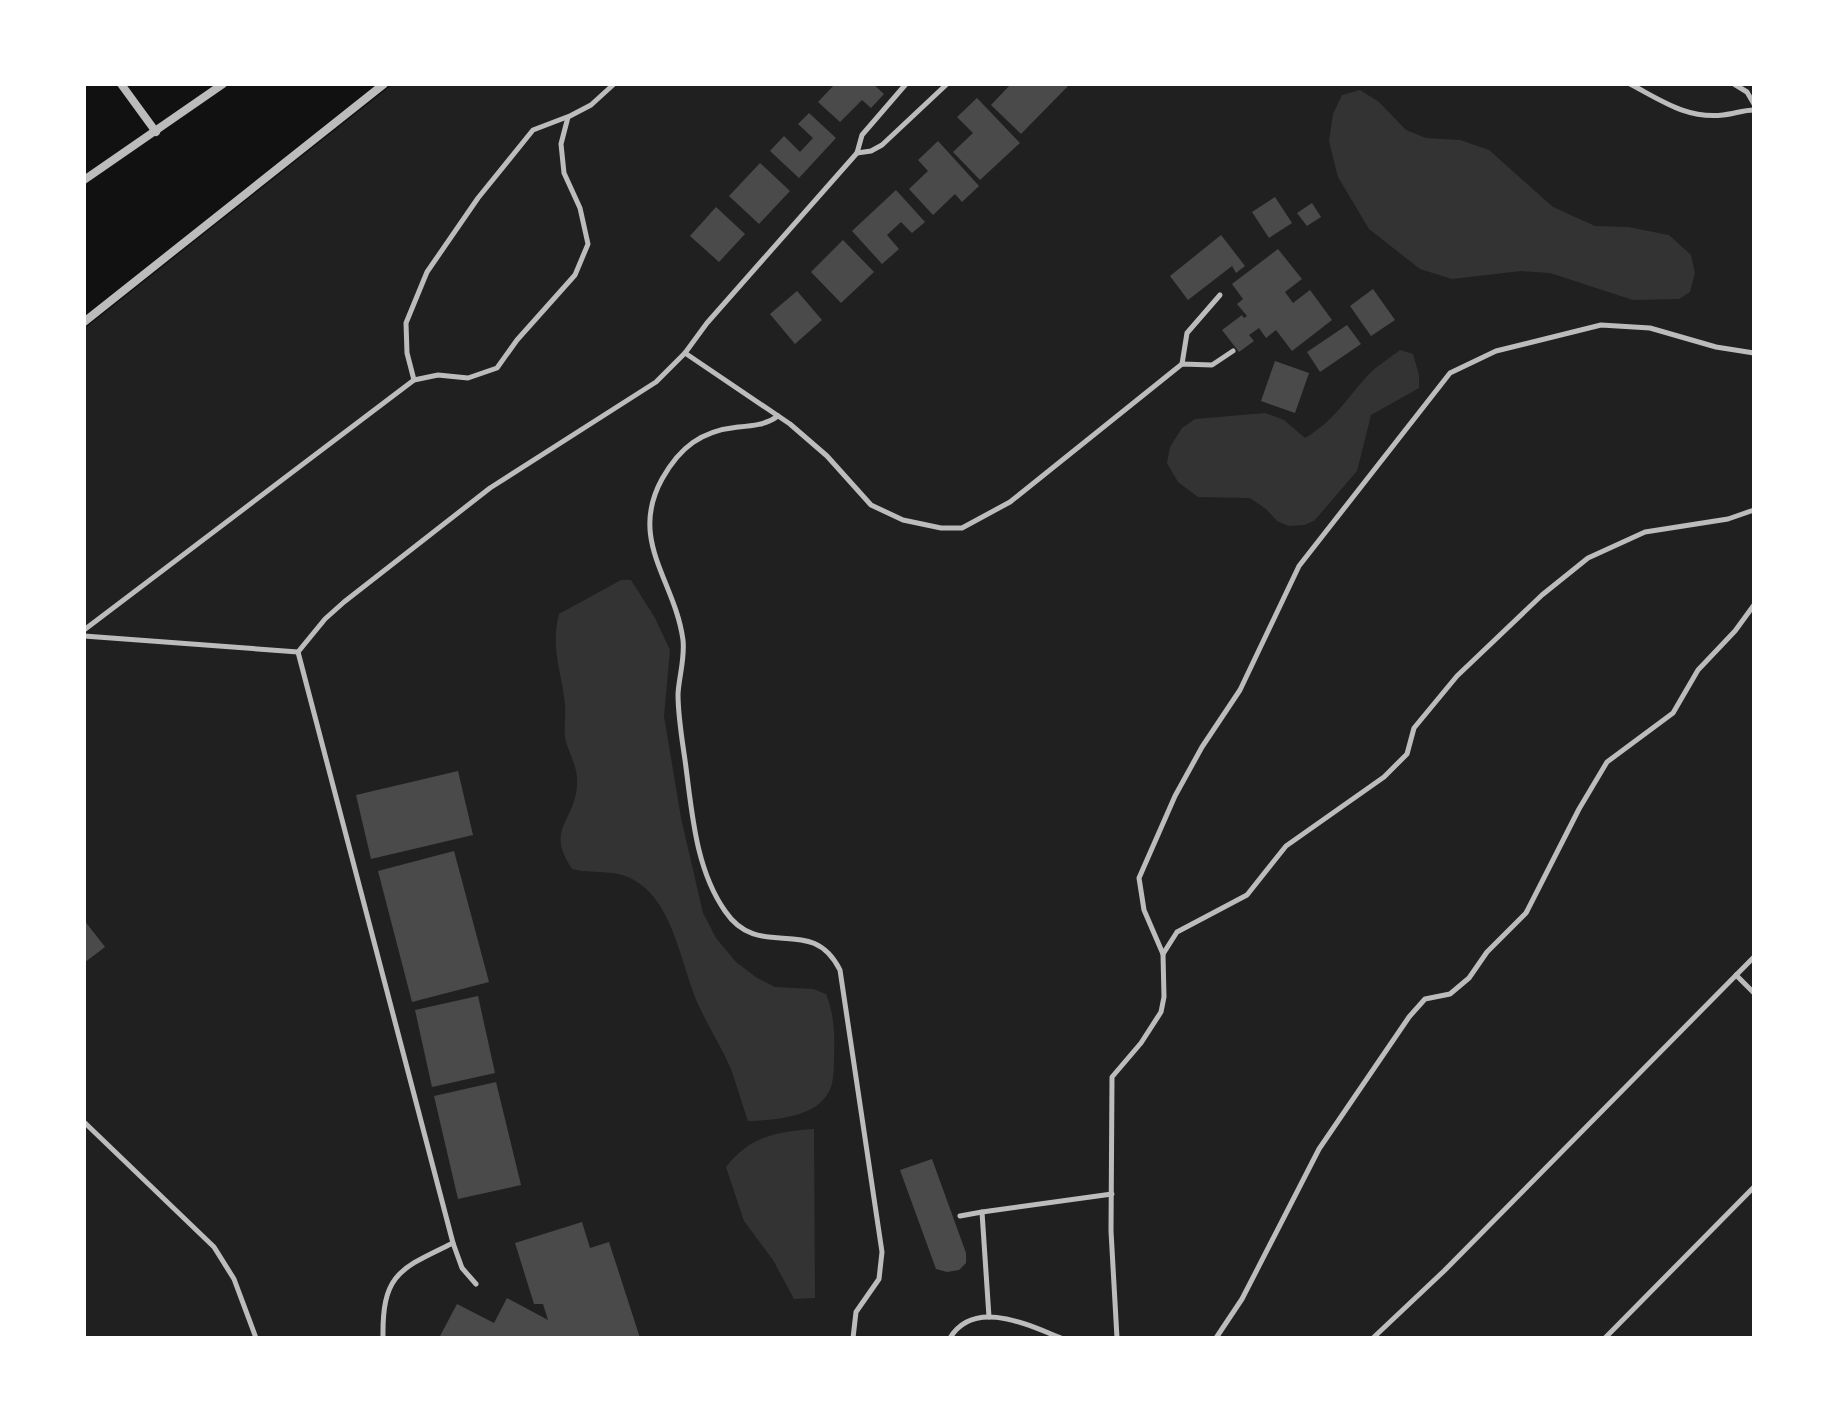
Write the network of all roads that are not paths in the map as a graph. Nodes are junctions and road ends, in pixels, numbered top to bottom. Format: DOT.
graph roads {
  1 [pos="121,84"];
  2 [pos="223,84"];
  3 [pos="384,84"];
  4 [pos="614,84"];
  5 [pos="906,84"];
  6 [pos="947,84"];
  7 [pos="1630,84"];
  8 [pos="1734,84"];
  9 [pos="1754,107"];
  10 [pos="568,117"];
  11 [pos="156,132"];
  12 [pos="857,153"];
  13 [pos="84,180"];
  14 [pos="1220,295"];
  15 [pos="84,322"];
  16 [pos="1233,351"];
  17 [pos="685,353"];
  18 [pos="1754,353"];
  19 [pos="1182,364"];
  20 [pos="414,380"];
  21 [pos="778,416"];
  22 [pos="1754,510"];
  23 [pos="1754,605"];
  24 [pos="84,630"];
  25 [pos="84,636"];
  26 [pos="298,652"];
  27 [pos="1163,954"];
  28 [pos="1754,957"];
  29 [pos="1748,963"];
  30 [pos="1754,969"];
  31 [pos="1736,975"];
  32 [pos="1754,993"];
  33 [pos="84,1122"];
  34 [pos="1754,1187"];
  35 [pos="1112,1194"];
  36 [pos="982,1212"];
  37 [pos="960,1216"];
  38 [pos="453,1243"];
  39 [pos="476,1284"];
  40 [pos="989,1317"];
  41 [pos="256,1338"];
  42 [pos="383,1338"];
  43 [pos="853,1338"];
  44 [pos="950,1338"];
  45 [pos="1061,1338"];
  46 [pos="1117,1338"];
  47 [pos="1216,1338"];
  48 [pos="1373,1338"];
  49 [pos="1605,1338"];
  1 -- 11 [label="street"];
  2 -- 11 [label="street"];
  3 -- 15 [label="street"];
  4 -- 10 [label="lane"];
  5 -- 12 [label="lane"];
  6 -- 12 [label="lane"];
  7 -- 9 [label="lane"];
  8 -- 9 [label="lane"];
  10 -- 20 [label="lane"];
  10 -- 20 [label="lane"];
  11 -- 13 [label="street"];
  12 -- 17 [label="lane"];
  14 -- 19 [label="lane"];
  16 -- 19 [label="lane"];
  17 -- 21 [label="lane"];
  17 -- 26 [label="lane"];
  18 -- 27 [label="lane"];
  19 -- 21 [label="lane"];
  20 -- 24 [label="lane"];
  21 -- 43 [label="lane"];
  22 -- 27 [label="lane"];
  23 -- 47 [label="lane"];
  25 -- 26 [label="lane"];
  26 -- 38 [label="lane"];
  27 -- 35 [label="lane"];
  28 -- 29 [label="lane"];
  29 -- 30 [label="lane"];
  29 -- 31 [label="lane"];
  31 -- 32 [label="lane"];
  31 -- 48 [label="lane"];
  33 -- 41 [label="lane"];
  34 -- 49 [label="lane"];
  35 -- 36 [label="lane"];
  35 -- 46 [label="lane"];
  36 -- 37 [label="lane"];
  36 -- 40 [label="lane"];
  38 -- 39 [label="lane"];
  38 -- 42 [label="lane"];
  40 -- 44 [label="lane"];
  40 -- 45 [label="lane"];
}
